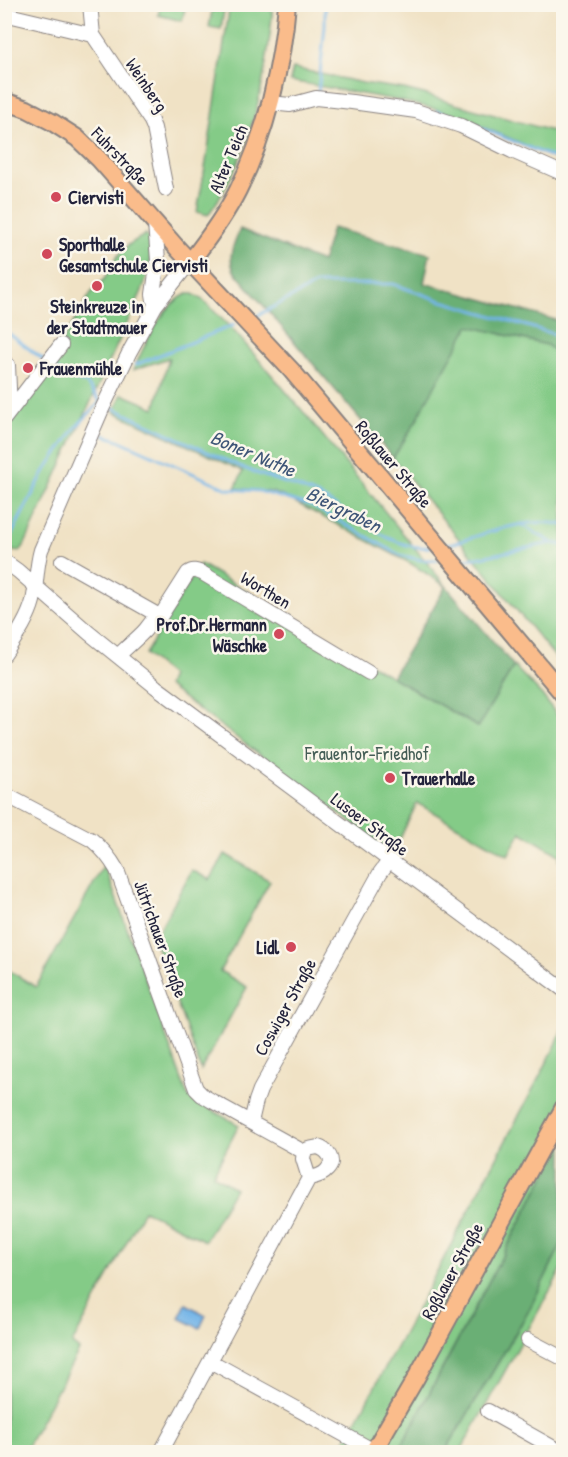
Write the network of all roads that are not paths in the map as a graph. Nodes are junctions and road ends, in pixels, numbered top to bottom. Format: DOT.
graph roads {
  1 [pos="90,4"];
  2 [pos="287,4"];
  3 [pos="4,14"];
  4 [pos="93,35"];
  5 [pos="4,101"];
  6 [pos="270,103"];
  7 [pos="564,174"];
  8 [pos="166,189"];
  9 [pos="155,224"];
  10 [pos="190,262"];
  11 [pos="155,306"];
  12 [pos="61,345"];
  13 [pos="4,365"];
  14 [pos="7,414"];
  15 [pos="62,561"];
  16 [pos="5,562"];
  17 [pos="35,586"];
  18 [pos="158,615"];
  19 [pos="4,655"];
  20 [pos="118,656"];
  21 [pos="369,673"];
  22 [pos="564,695"];
  23 [pos="4,794"];
  24 [pos="389,861"];
  25 [pos="564,990"];
  26 [pos="564,1107"];
  27 [pos="251,1122"];
  28 [pos="304,1152"];
  29 [pos="309,1178"];
  30 [pos="528,1340"];
  31 [pos="564,1359"];
  32 [pos="210,1361"];
  33 [pos="488,1411"];
  34 [pos="374,1451"];
  35 [pos="161,1452"];
  36 [pos="561,1452"];
  1 -- 4 [label="street, Weinberg"];
  2 -- 6 [label="main road, Alter Teich"];
  3 -- 4 [label="street"];
  4 -- 8 [label="street, Weinberg"];
  5 -- 9 [label="main road, Fuhrstraße"];
  6 -- 7 [label="street"];
  6 -- 10 [label="main road, Alter Teich"];
  9 -- 10 [label="main road, Fuhrstraße"];
  9 -- 11 [label="street, Alter Teich"];
  10 -- 11 [label="street, Alter Teich"];
  10 -- 22 [label="main road, Roßlauer Straße"];
  11 -- 17 [label="street, Alter Teich"];
  12 -- 14 [label="street"];
  13 -- 14 [label="street"];
  15 -- 18 [label="street"];
  16 -- 17 [label="street, Lusoer Straße"];
  17 -- 19 [label="street, Alter Teich"];
  17 -- 20 [label="street, Lusoer Straße"];
  18 -- 20 [label="street"];
  18 -- 21 [label="street, Worthen"];
  20 -- 24 [label="street, Lusoer Straße"];
  23 -- 27 [label="street, Jütrichauer Straße"];
  24 -- 25 [label="street, Lusoer Straße"];
  24 -- 27 [label="street, Coswiger Straße"];
  26 -- 34 [label="main road, Roßlauer Straße"];
  27 -- 28 [label="street"];
  28 -- 29 [label="street"];
  28 -- 29 [label="street"];
  29 -- 32 [label="street"];
  30 -- 31 [label="street"];
  32 -- 34 [label="street"];
  32 -- 35 [label="street"];
  33 -- 36 [label="street"];
}
